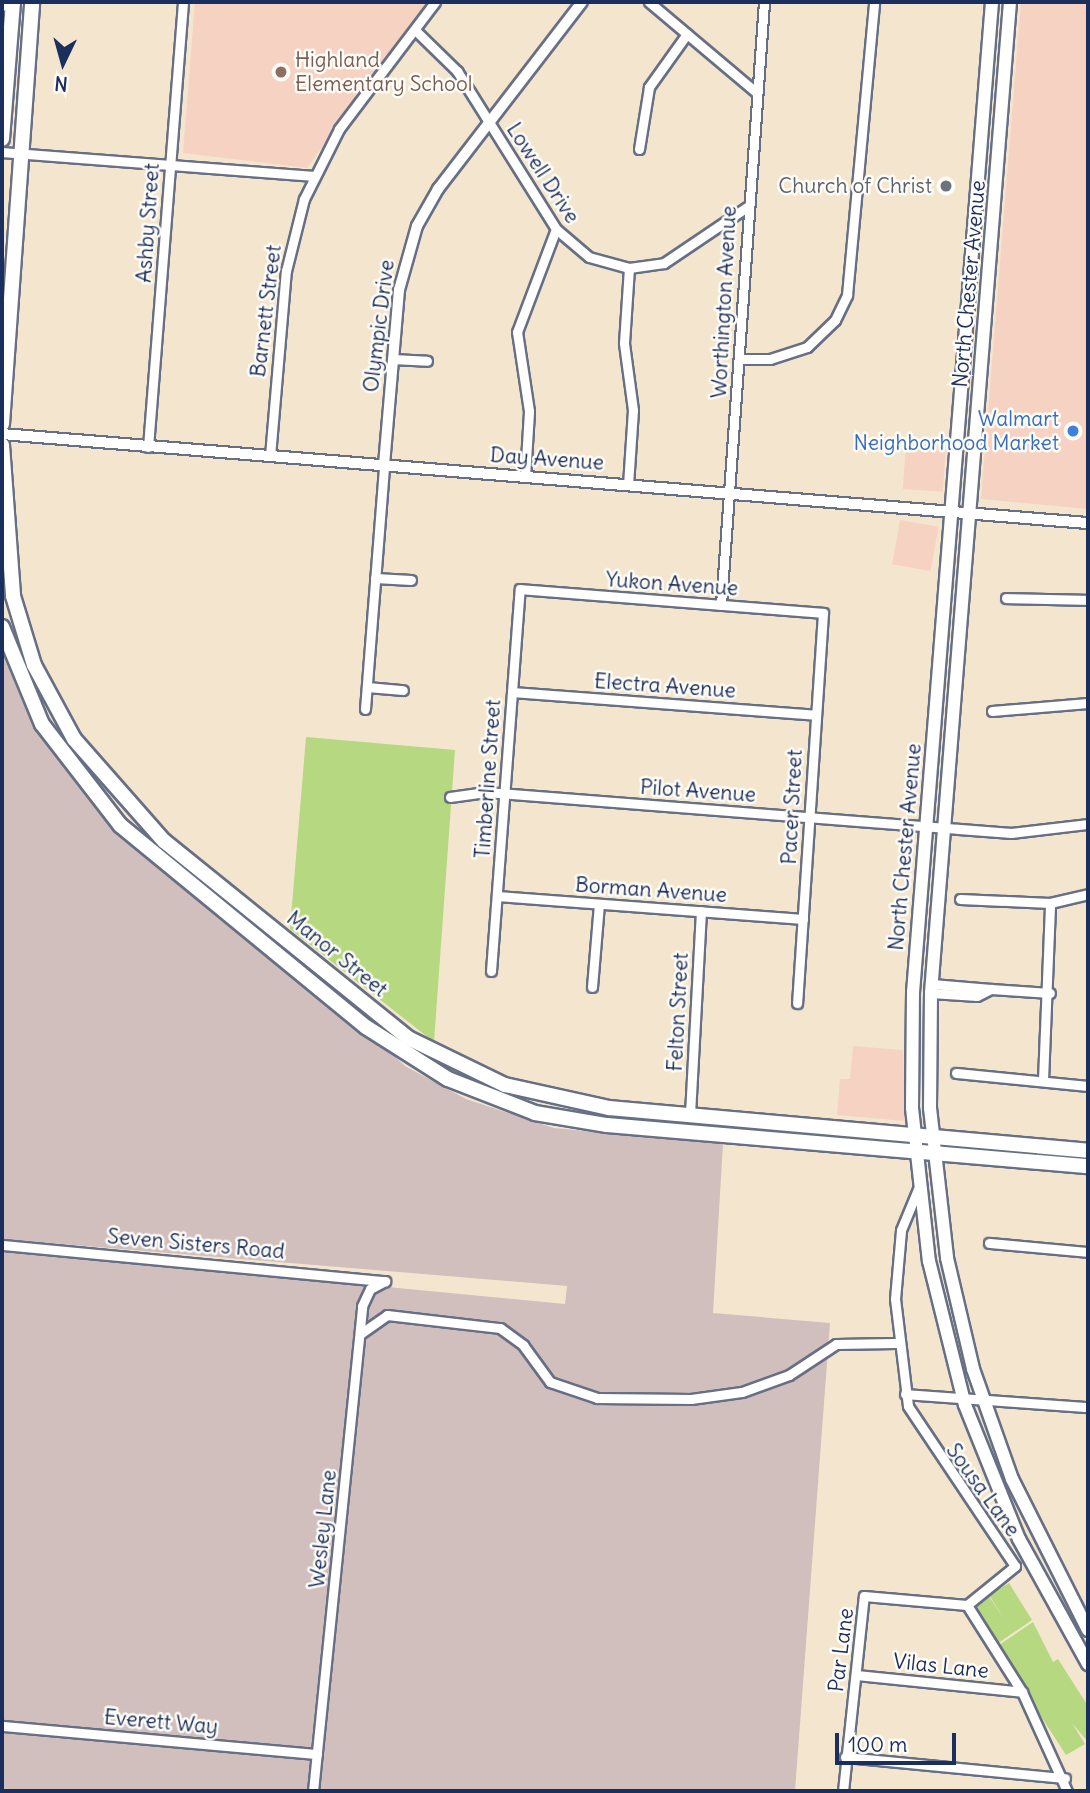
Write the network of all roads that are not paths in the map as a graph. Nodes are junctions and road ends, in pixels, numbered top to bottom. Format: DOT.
graph roads {
  1 [pos="13,2"];
  2 [pos="32,2"];
  3 [pos="183,2"];
  4 [pos="435,2"];
  5 [pos="582,2"];
  6 [pos="649,2"];
  7 [pos="764,2"];
  8 [pos="874,2"];
  9 [pos="992,2"];
  10 [pos="1010,2"];
  11 [pos="415,30"];
  12 [pos="687,34"];
  13 [pos="756,92"];
  14 [pos="983,111"];
  15 [pos="489,121"];
  16 [pos="2,139"];
  17 [pos="639,149"];
  18 [pos="2,152"];
  19 [pos="19,154"];
  20 [pos="998,164"];
  21 [pos="170,166"];
  22 [pos="313,176"];
  23 [pos="747,207"];
  24 [pos="556,229"];
  25 [pos="973,237"];
  26 [pos="629,268"];
  27 [pos="988,274"];
  28 [pos="970,281"];
  29 [pos="985,325"];
  30 [pos="392,359"];
  31 [pos="739,359"];
  32 [pos="427,362"];
  33 [pos="2,424"];
  34 [pos="2,434"];
  35 [pos="2,445"];
  36 [pos="148,447"];
  37 [pos="270,456"];
  38 [pos="384,466"];
  39 [pos="526,477"];
  40 [pos="628,485"];
  41 [pos="730,493"];
  42 [pos="951,511"];
  43 [pos="969,513"];
  44 [pos="1088,523"];
  45 [pos="375,578"];
  46 [pos="411,580"];
  47 [pos="520,589"];
  48 [pos="1006,598"];
  49 [pos="1088,600"];
  50 [pos="721,605"];
  51 [pos="822,613"];
  52 [pos="2,627"];
  53 [pos="367,687"];
  54 [pos="403,690"];
  55 [pos="512,692"];
  56 [pos="1088,704"];
  57 [pos="365,709"];
  58 [pos="992,711"];
  59 [pos="815,715"];
  60 [pos="504,794"];
  61 [pos="450,797"];
  62 [pos="807,817"];
  63 [pos="1088,824"];
  64 [pos="926,827"];
  65 [pos="944,829"];
  66 [pos="1088,894"];
  67 [pos="497,896"];
  68 [pos="960,899"];
  69 [pos="1051,903"];
  70 [pos="599,904"];
  71 [pos="701,911"];
  72 [pos="803,919"];
  73 [pos="491,971"];
  74 [pos="592,987"];
  75 [pos="932,988"];
  76 [pos="1050,993"];
  77 [pos="797,1003"];
  78 [pos="956,1073"];
  79 [pos="1044,1080"];
  80 [pos="1088,1086"];
  81 [pos="690,1114"];
  82 [pos="917,1133"];
  83 [pos="934,1135"];
  84 [pos="1088,1151"];
  85 [pos="917,1153"];
  86 [pos="936,1154"];
  87 [pos="1088,1166"];
  88 [pos="918,1189"];
  89 [pos="989,1242"];
  90 [pos="2,1245"];
  91 [pos="1088,1252"];
  92 [pos="385,1281"];
  93 [pos="360,1334"];
  94 [pos="896,1343"];
  95 [pos="905,1394"];
  96 [pos="963,1396"];
  97 [pos="982,1399"];
  98 [pos="1088,1408"];
  99 [pos="967,1605"];
  100 [pos="1088,1630"];
  101 [pos="1088,1664"];
  102 [pos="856,1675"];
  103 [pos="1022,1692"];
  104 [pos="2,1726"];
  105 [pos="317,1754"];
  106 [pos="845,1758"];
  107 [pos="1065,1778"];
  108 [pos="313,1791"];
  109 [pos="843,1791"];
  110 [pos="1067,1791"];
  1 -- 16 [label="main road"];
  2 -- 19 [label="main road"];
  3 -- 21 [label="street, Ashby Street"];
  4 -- 11 [label="street, Barnett Street"];
  5 -- 15 [label="street, Olympic Drive"];
  6 -- 12 [label="street"];
  7 -- 13 [label="street, Worthington Avenue"];
  8 -- 31 [label="street"];
  9 -- 14 [label="main road, North Chester Avenue"];
  10 -- 20 [label="main road, North Chester Avenue"];
  11 -- 15 [label="street, Lowell Drive"];
  11 -- 22 [label="street, Barnett Street"];
  12 -- 13 [label="street"];
  12 -- 17 [label="street"];
  13 -- 23 [label="street, Worthington Avenue"];
  14 -- 20 [label="main road"];
  14 -- 25 [label="main road, North Chester Avenue"];
  15 -- 24 [label="street, Lowell Drive"];
  15 -- 30 [label="street, Olympic Drive"];
  18 -- 19 [label="street"];
  19 -- 21 [label="street"];
  19 -- 33 [label="main road"];
  20 -- 27 [label="main road, North Chester Avenue"];
  21 -- 22 [label="street"];
  21 -- 36 [label="street, Ashby Street"];
  22 -- 37 [label="street, Barnett Street"];
  23 -- 26 [label="street, Lowell Drive"];
  23 -- 31 [label="street, Worthington Avenue"];
  24 -- 26 [label="street, Lowell Drive"];
  24 -- 39 [label="street"];
  25 -- 27 [label="main road"];
  25 -- 28 [label="main road, North Chester Avenue"];
  26 -- 40 [label="street"];
  27 -- 29 [label="main road, North Chester Avenue"];
  28 -- 29 [label="main road"];
  28 -- 42 [label="main road, North Chester Avenue"];
  29 -- 43 [label="main road, North Chester Avenue"];
  30 -- 32 [label="street"];
  30 -- 38 [label="street, Olympic Drive"];
  31 -- 41 [label="street, Worthington Avenue"];
  34 -- 36 [label="street, Day Avenue"];
  35 -- 81 [label="main road, Manor Street"];
  36 -- 37 [label="street, Day Avenue"];
  37 -- 38 [label="street, Day Avenue"];
  38 -- 39 [label="street, Day Avenue"];
  38 -- 45 [label="street, Olympic Drive"];
  39 -- 40 [label="street, Day Avenue"];
  40 -- 41 [label="street, Day Avenue"];
  41 -- 42 [label="street, Day Avenue"];
  41 -- 50 [label="street, Worthington Avenue"];
  42 -- 43 [label="street, Day Avenue"];
  42 -- 64 [label="main road, North Chester Avenue"];
  43 -- 44 [label="street, Day Avenue"];
  43 -- 65 [label="main road, North Chester Avenue"];
  45 -- 46 [label="street"];
  45 -- 53 [label="street, Olympic Drive"];
  47 -- 50 [label="street, Yukon Avenue"];
  47 -- 55 [label="street, Timberline Street"];
  48 -- 49 [label="street"];
  50 -- 51 [label="street, Yukon Avenue"];
  51 -- 59 [label="street, Pacer Street"];
  52 -- 85 [label="main road, Manor Street"];
  53 -- 54 [label="street"];
  53 -- 57 [label="street, Olympic Drive"];
  55 -- 59 [label="street, Electra Avenue"];
  55 -- 60 [label="street, Timberline Street"];
  56 -- 58 [label="street"];
  59 -- 62 [label="street, Pacer Street"];
  60 -- 61 [label="street, Pilot Avenue"];
  60 -- 62 [label="street, Pilot Avenue"];
  60 -- 67 [label="street, Timberline Street"];
  62 -- 64 [label="street, Pilot Avenue"];
  62 -- 72 [label="street, Pacer Street"];
  63 -- 65 [label="street, Pilot Avenue"];
  64 -- 65 [label="street, Pilot Avenue"];
  64 -- 82 [label="main road, North Chester Avenue"];
  65 -- 75 [label="main road, North Chester Avenue"];
  66 -- 69 [label="street"];
  67 -- 70 [label="street, Borman Avenue"];
  67 -- 73 [label="street, Timberline Street"];
  68 -- 69 [label="street"];
  69 -- 76 [label="street"];
  70 -- 71 [label="street, Borman Avenue"];
  70 -- 74 [label="street"];
  71 -- 72 [label="street, Borman Avenue"];
  71 -- 81 [label="street, Felton Street"];
  72 -- 77 [label="street, Pacer Street"];
  75 -- 76 [label="street"];
  75 -- 83 [label="main road, North Chester Avenue"];
  76 -- 79 [label="street"];
  78 -- 79 [label="street"];
  79 -- 80 [label="street"];
  81 -- 82 [label="main road, Manor Street"];
  82 -- 83 [label="main road, Manor Street"];
  82 -- 85 [label="main road, North Chester Avenue"];
  83 -- 84 [label="main road, Manor Street"];
  83 -- 86 [label="main road, North Chester Avenue"];
  85 -- 86 [label="main road, Manor Street"];
  85 -- 88 [label="main road, North Chester Avenue"];
  86 -- 87 [label="main road, Manor Street"];
  86 -- 97 [label="main road, North Chester Avenue"];
  88 -- 94 [label="street"];
  88 -- 96 [label="main road, North Chester Avenue"];
  89 -- 91 [label="street"];
  90 -- 92 [label="street, Seven Sisters Road"];
  92 -- 93 [label="street, Wesley Lane"];
  93 -- 94 [label="street"];
  93 -- 105 [label="street, Wesley Lane"];
  94 -- 95 [label="street"];
  95 -- 96 [label="street"];
  95 -- 99 [label="street, Sousa Lane"];
  96 -- 97 [label="street"];
  96 -- 101 [label="main road, North Chester Avenue"];
  97 -- 98 [label="street"];
  97 -- 100 [label="main road, North Chester Avenue"];
  99 -- 102 [label="street, Par Lane"];
  99 -- 103 [label="street"];
  102 -- 103 [label="street, Vilas Lane"];
  102 -- 106 [label="street, Par Lane"];
  103 -- 107 [label="street"];
  104 -- 105 [label="street, Everett Way"];
  105 -- 108 [label="street, Wesley Lane"];
  106 -- 107 [label="street"];
  106 -- 109 [label="street, Par Lane"];
  107 -- 110 [label="street"];
}
